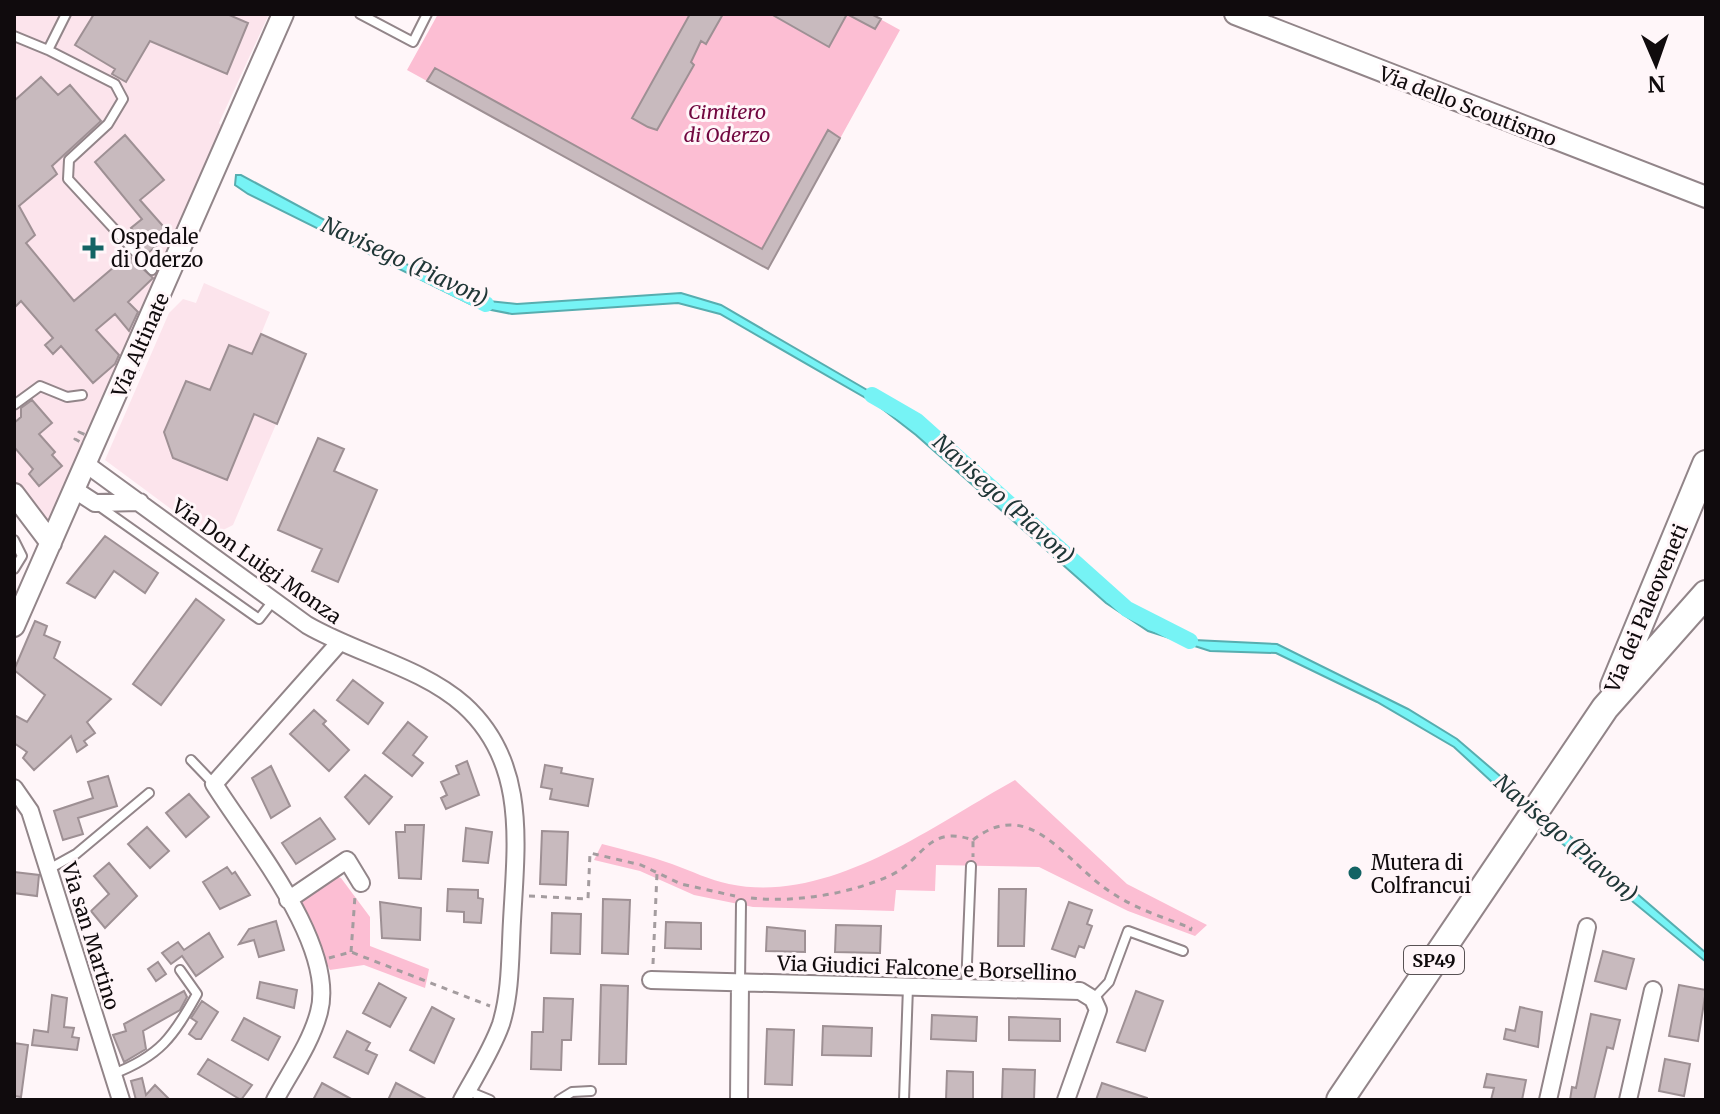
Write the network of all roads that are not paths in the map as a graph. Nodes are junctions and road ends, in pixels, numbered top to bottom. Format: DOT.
graph roads {
  1 [pos="66,14"];
  2 [pos="283,14"];
  3 [pos="360,14"];
  4 [pos="427,14"];
  5 [pos="1235,14"];
  6 [pos="14,36"];
  7 [pos="48,50"];
  8 [pos="1704,200"];
  9 [pos="152,270"];
  10 [pos="82,395"];
  11 [pos="14,405"];
  12 [pos="86,464"];
  13 [pos="1706,464"];
  14 [pos="75,490"];
  15 [pos="14,494"];
  16 [pos="140,502"];
  17 [pos="95,503"];
  18 [pos="14,540"];
  19 [pos="51,543"];
  20 [pos="14,569"];
  21 [pos="1706,594"];
  22 [pos="273,600"];
  23 [pos="14,626"];
  24 [pos="339,643"];
  25 [pos="1605,708"];
  26 [pos="191,760"];
  27 [pos="214,784"];
  28 [pos="14,788"];
  29 [pos="149,793"];
  30 [pos="971,866"];
  31 [pos="49,869"];
  32 [pos="361,883"];
  33 [pos="288,900"];
  34 [pos="741,904"];
  35 [pos="1587,927"];
  36 [pos="1183,951"];
  37 [pos="180,970"];
  38 [pos="652,972"];
  39 [pos="740,983"];
  40 [pos="908,986"];
  41 [pos="966,987"];
  42 [pos="1653,990"];
  43 [pos="1093,999"];
  44 [pos="113,1074"];
  45 [pos="591,1091"];
  46 [pos="464,1095"];
  47 [pos="121,1100"];
  48 [pos="275,1100"];
  49 [pos="490,1100"];
  50 [pos="559,1100"];
  51 [pos="739,1100"];
  52 [pos="904,1100"];
  53 [pos="1066,1100"];
  54 [pos="1340,1100"];
  55 [pos="1548,1100"];
  56 [pos="1628,1100"];
  1 -- 7 [label="lane"];
  2 -- 12 [label="street, Via Altinate"];
  3 -- 4 [label="lane"];
  5 -- 8 [label="street, Via dello Scoutismo"];
  6 -- 7 [label="lane"];
  7 -- 9 [label="lane"];
  10 -- 11 [label="lane"];
  12 -- 14 [label="street, Via Altinate"];
  12 -- 16 [label="street, Via Don Luigi Monza"];
  13 -- 25 [label="main road, Via dei Paleoveneti"];
  14 -- 17 [label="street"];
  14 -- 19 [label="street, Via Altinate"];
  15 -- 19 [label="street"];
  16 -- 17 [label="street"];
  16 -- 22 [label="street, Via Don Luigi Monza"];
  17 -- 22 [label="lane"];
  18 -- 20 [label="lane"];
  19 -- 23 [label="street, Via Altinate"];
  21 -- 25 [label="main road, Via dei Paleoveneti"];
  22 -- 24 [label="street, Via Don Luigi Monza"];
  24 -- 27 [label="street"];
  24 -- 46 [label="street, Via Don Luigi Monza"];
  25 -- 54 [label="main road, Via dei Paleoveneti / SP49"];
  26 -- 27 [label="lane"];
  27 -- 33 [label="street"];
  28 -- 31 [label="street, Via san Martino"];
  29 -- 31 [label="lane"];
  30 -- 41 [label="lane"];
  31 -- 44 [label="street, Via san Martino"];
  32 -- 33 [label="street"];
  33 -- 48 [label="street"];
  34 -- 39 [label="lane"];
  35 -- 55 [label="street"];
  36 -- 43 [label="lane"];
  37 -- 44 [label="lane"];
  38 -- 39 [label="street, Via Giudici Falcone e Borsellino"];
  39 -- 40 [label="street, Via Giudici Falcone e Borsellino"];
  39 -- 51 [label="street"];
  40 -- 41 [label="street, Via Giudici Falcone e Borsellino"];
  40 -- 52 [label="lane"];
  41 -- 43 [label="street, Via Giudici Falcone e Borsellino"];
  42 -- 56 [label="street"];
  43 -- 53 [label="street, Via Giudici Falcone e Borsellino"];
  44 -- 47 [label="street, Via san Martino"];
  45 -- 50 [label="lane"];
  46 -- 49 [label="lane"];
}
